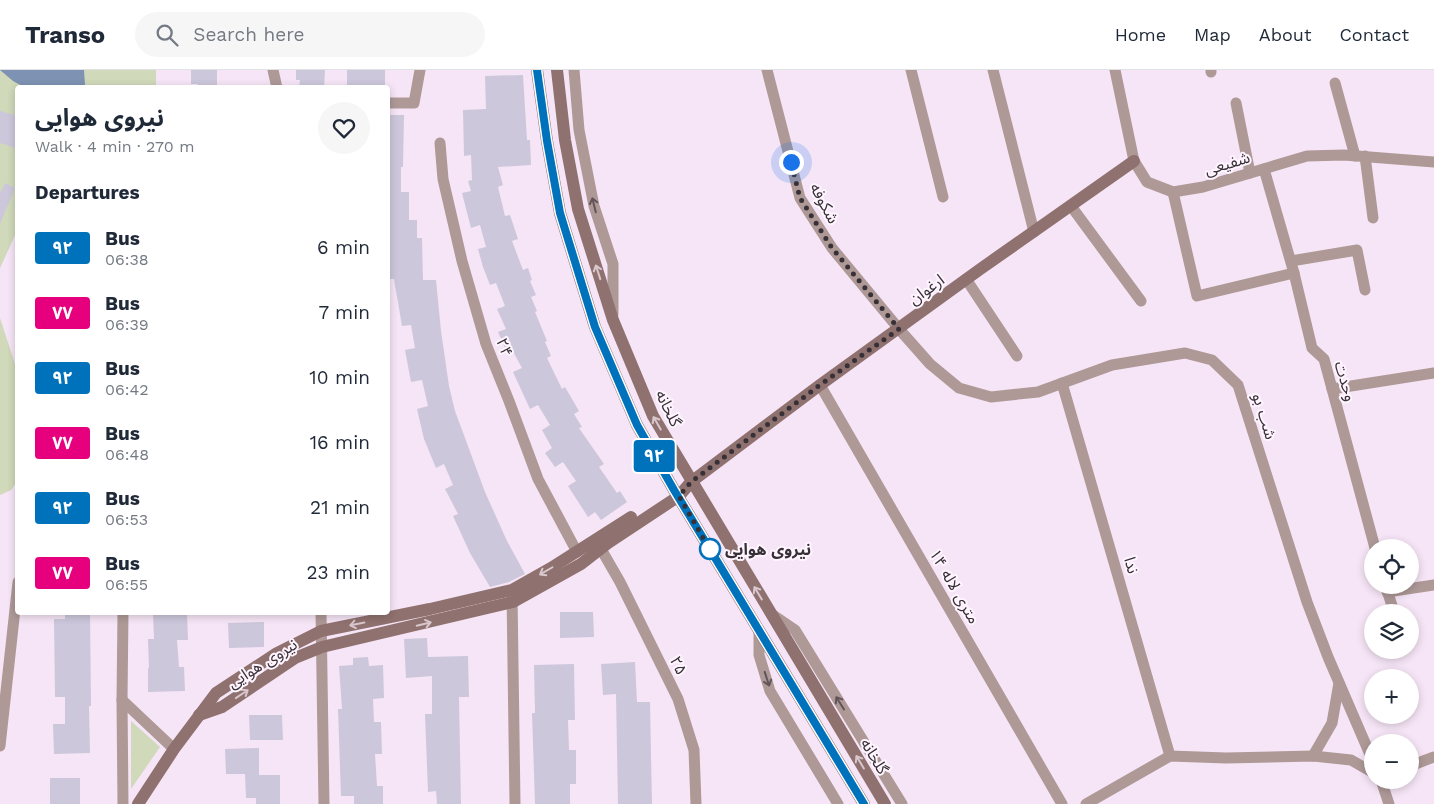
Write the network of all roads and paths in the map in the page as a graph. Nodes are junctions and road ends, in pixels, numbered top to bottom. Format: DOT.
graph roads {
  1 [pos="273,70"];
  2 [pos="420,70"];
  3 [pos="537,70"];
  4 [pos="557,70"];
  5 [pos="574,70"];
  6 [pos="767,70"];
  7 [pos="913,70"];
  8 [pos="993,70"];
  9 [pos="1115,70"];
  10 [pos="1335,83"];
  11 [pos="276,85"];
  12 [pos="390,103"];
  13 [pos="1236,103"];
  14 [pos="440,143"];
  15 [pos="1360,156"];
  16 [pos="1134,161"];
  17 [pos="1434,162"];
  18 [pos="1264,169"];
  19 [pos="1250,173"];
  20 [pos="1173,192"];
  21 [pos="943,197"];
  22 [pos="1071,206"];
  23 [pos="1373,218"];
  24 [pos="1034,232"];
  25 [pos="1291,261"];
  26 [pos="1294,273"];
  27 [pos="966,280"];
  28 [pos="1365,290"];
  29 [pos="1141,301"];
  30 [pos="613,320"];
  31 [pos="899,329"];
  32 [pos="1018,356"];
  33 [pos="1433,377"];
  34 [pos="1062,383"];
  35 [pos="820,385"];
  36 [pos="1332,389"];
  37 [pos="691,482"];
  38 [pos="676,493"];
  39 [pos="1373,539"];
  40 [pos="601,549"];
  41 [pos="579,558"];
  42 [pos="1434,585"];
  43 [pos="1419,586"];
  44 [pos="512,596"];
  45 [pos="15,608"];
  46 [pos="770,613"];
  47 [pos="123,615"];
  48 [pos="320,615"];
  49 [pos="321,631"];
  50 [pos="759,631"];
  51 [pos="322,647"];
  52 [pos="1339,683"];
  53 [pos="122,700"];
  54 [pos="199,715"];
  55 [pos="0,740"];
  56 [pos="1364,741"];
  57 [pos="0,746"];
  58 [pos="174,749"];
  59 [pos="1170,756"];
  60 [pos="1313,756"];
  61 [pos="1434,757"];
  62 [pos="1419,763"];
  63 [pos="1364,767"];
  64 [pos="1384,789"];
  65 [pos="123,804"];
  66 [pos="138,804"];
  67 [pos="324,804"];
  68 [pos="515,804"];
  69 [pos="696,804"];
  70 [pos="838,804"];
  71 [pos="864,804"];
  72 [pos="885,804"];
  73 [pos="902,804"];
  74 [pos="1062,804"];
  75 [pos="1086,804"];
  76 [pos="1389,804"];
  1 -- 11 [label="street"];
  2 -- 12 [label="street"];
  3 -- 38 [label="street"];
  30 -- 4 [label="street, گلخانه, one-way"];
  30 -- 5 [label="street, one-way"];
  6 -- 31 [label="street, شکوفه"];
  7 -- 21 [label="street"];
  8 -- 24 [label="street"];
  9 -- 16 [label="street"];
  10 -- 15 [label="street"];
  13 -- 19 [label="street"];
  14 -- 41 [label="street, ۲۴"];
  15 -- 17 [label="street, شفیعی"];
  15 -- 18 [label="street, شفیعی"];
  15 -- 23 [label="street"];
  16 -- 20 [label="street"];
  16 -- 22 [label="street, ارغوان"];
  18 -- 19 [label="street, شفیعی"];
  18 -- 25 [label="street, وحدت"];
  19 -- 20 [label="street, شفیعی"];
  20 -- 26 [label="street"];
  22 -- 24 [label="street, ارغوان"];
  22 -- 29 [label="street"];
  24 -- 27 [label="street, ارغوان"];
  25 -- 26 [label="street, وحدت"];
  25 -- 28 [label="street"];
  26 -- 36 [label="street, وحدت"];
  27 -- 31 [label="street, ارغوان"];
  27 -- 32 [label="street"];
  37 -- 30 [label="street, گلخانه, one-way"];
  31 -- 34 [label="street, شب بو"];
  31 -- 35 [label="street, ارغوان"];
  33 -- 36 [label="street"];
  34 -- 52 [label="street, شب بو"];
  34 -- 59 [label="street, ندا"];
  35 -- 37 [label="street, ارغوان"];
  35 -- 74 [label="street, ۱۴ متری لاله"];
  36 -- 39 [label="street, وحدت"];
  37 -- 38 [label="street, ارغوان"];
  46 -- 37 [label="street, گلخانه, one-way"];
  38 -- 40 [label="street, نیروی هوایی"];
  38 -- 41 [label="street, نیروی هوایی"];
  38 -- 50 [label="street"];
  40 -- 41 [label="street, نیروی هوایی"];
  40 -- 69 [label="street, ۲۵"];
  41 -- 44 [label="street, نیروی هوایی"];
  42 -- 43 [label="street"];
  44 -- 49 [label="street, نیروی هوایی, one-way"];
  51 -- 44 [label="street, نیروی هوایی, one-way"];
  44 -- 68 [label="street"];
  45 -- 55 [label="street"];
  72 -- 46 [label="street, گلخانه, one-way"];
  73 -- 46 [label="street, one-way"];
  47 -- 53 [label="street"];
  48 -- 49 [label="street"];
  49 -- 51 [label="street"];
  49 -- 54 [label="street, نیروی هوایی"];
  50 -- 70 [label="street, one-way"];
  50 -- 71 [label="street"];
  54 -- 51 [label="street, نیروی هوایی, one-way"];
  51 -- 67 [label="street"];
  52 -- 56 [label="street, شب بو"];
  52 -- 60 [label="street"];
  53 -- 58 [label="street"];
  53 -- 65 [label="street"];
  54 -- 58 [label="street, نیروی هوایی"];
  55 -- 57 [label="street"];
  58 -- 66 [label="street, نیروی هوایی"];
  59 -- 60 [label="street"];
  59 -- 75 [label="street"];
  60 -- 63 [label="street"];
  61 -- 62 [label="street"];
  64 -- 76 [label="street"];
}
